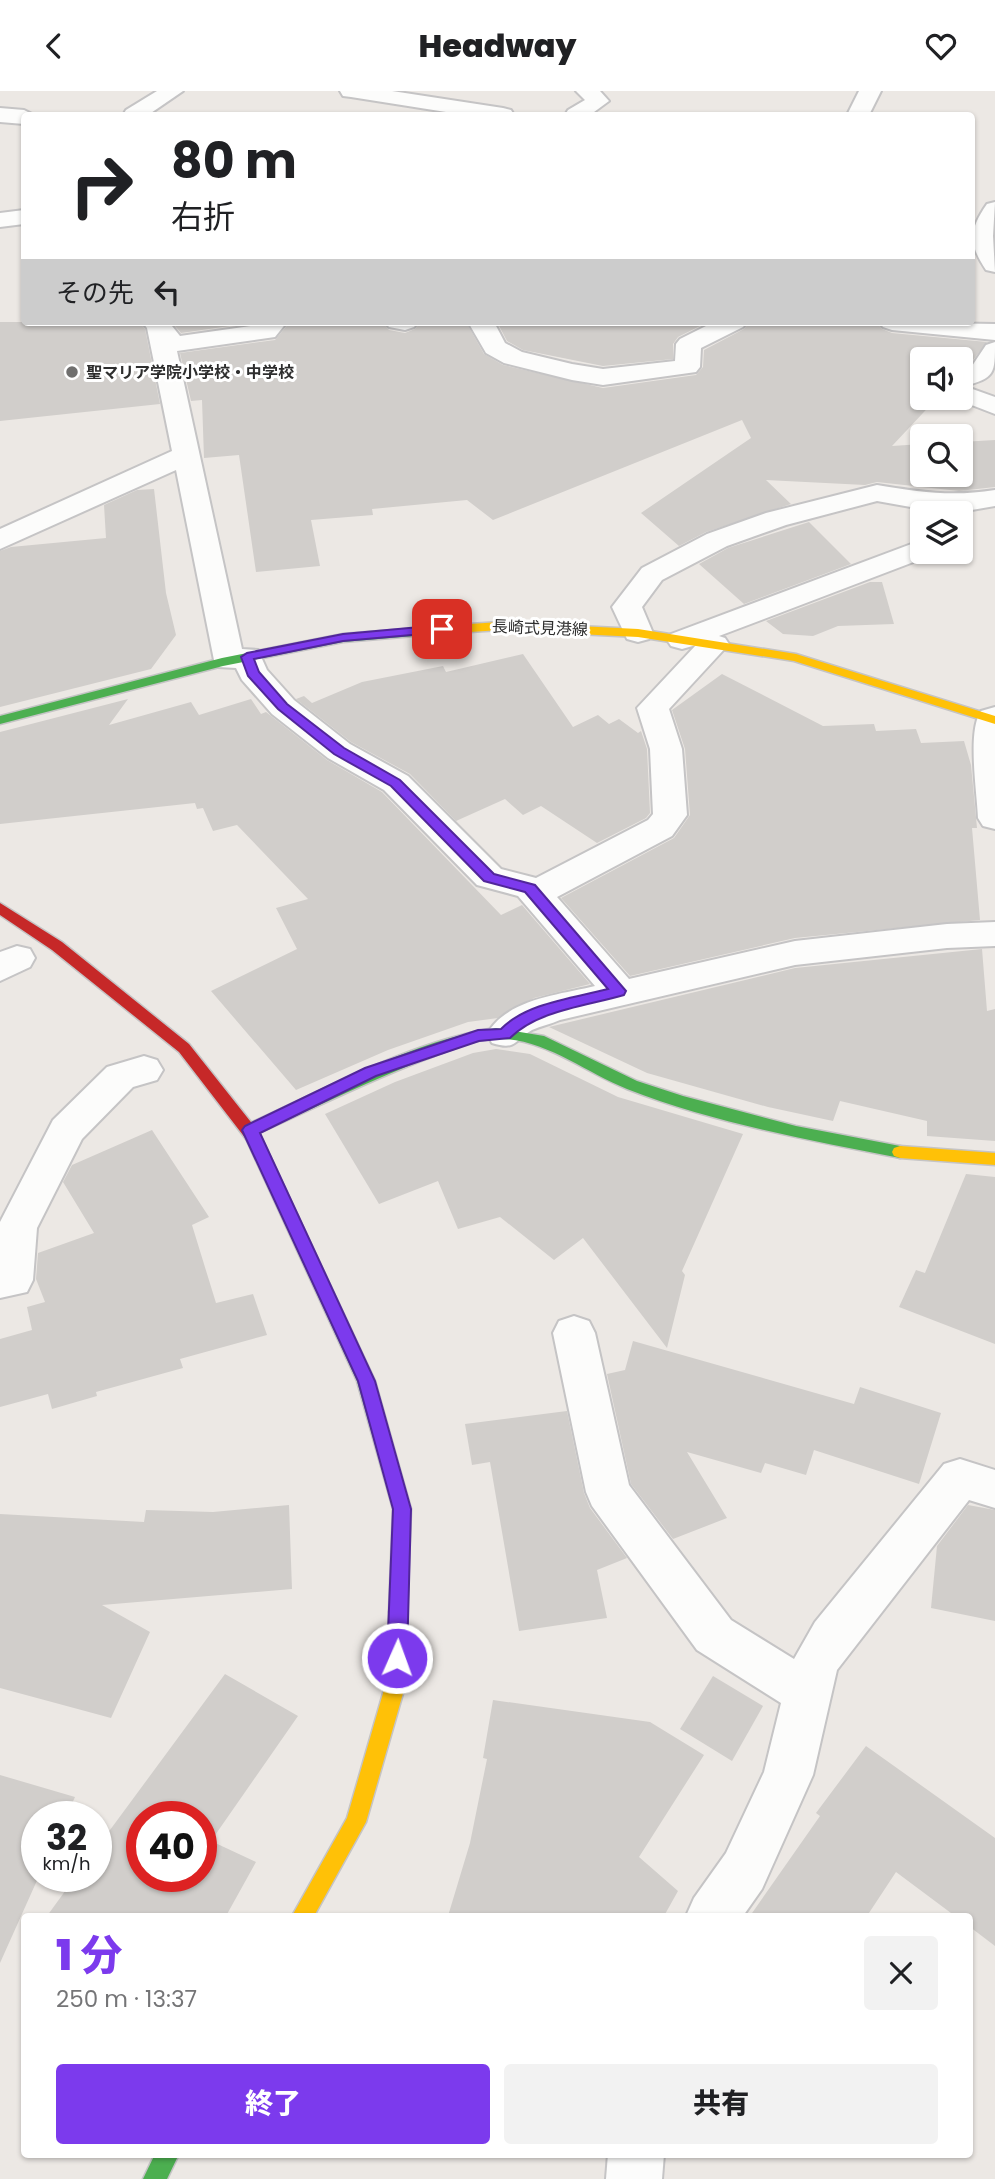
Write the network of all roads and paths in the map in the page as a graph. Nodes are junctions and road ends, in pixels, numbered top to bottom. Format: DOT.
graph roads {
  1 [pos="172,91"];
  2 [pos="351,91"];
  3 [pos="587,91"];
  4 [pos="870,91"];
  5 [pos="139,112"];
  6 [pos="476,112"];
  7 [pos="581,112"];
  8 [pos="860,112"];
  9 [pos="0,115"];
  10 [pos="21,117"];
  11 [pos="975,198"];
  12 [pos="995,201"];
  13 [pos="995,209"];
  14 [pos="21,217"];
  15 [pos="0,220"];
  16 [pos="995,265"];
  17 [pos="159,326"];
  18 [pos="160,326"];
  19 [pos="271,326"];
  20 [pos="483,326"];
  21 [pos="726,326"];
  22 [pos="933,326"];
  23 [pos="995,332"];
  24 [pos="995,350"];
  25 [pos="973,374"];
  26 [pos="973,398"];
  27 [pos="995,406"];
  28 [pos="186,455"];
  29 [pos="995,498"];
  30 [pos="910,502"];
  31 [pos="973,502"];
  32 [pos="0,540"];
  33 [pos="910,554"];
  34 [pos="638,633"];
  35 [pos="682,640"];
  36 [pos="714,644"];
  37 [pos="238,659"];
  38 [pos="994,718"];
  39 [pos="0,720"];
  40 [pos="995,818"];
  41 [pos="534,894"];
  42 [pos="0,908"];
  43 [pos="995,935"];
  44 [pos="995,953"];
  45 [pos="619,991"];
  46 [pos="505,1034"];
  47 [pos="144,1070"];
  48 [pos="250,1130"];
  49 [pos="995,1159"];
  50 [pos="0,1282"];
  51 [pos="574,1333"];
  52 [pos="995,1489"];
  53 [pos="806,1693"];
  54 [pos="304,1913"];
  55 [pos="714,1913"];
  56 [pos="166,2158"];
  57 [pos="636,2158"];
  58 [pos="154,2179"];
  59 [pos="634,2179"];
  1 -- 5 [label="street"];
  2 -- 6 [label="street"];
  3 -- 7 [label="street"];
  4 -- 8 [label="street"];
  9 -- 10 [label="street"];
  11 -- 12 [label="street"];
  13 -- 16 [label="street"];
  14 -- 15 [label="street"];
  17 -- 28 [label="street"];
  18 -- 19 [label="street"];
  20 -- 21 [label="street"];
  22 -- 23 [label="street"];
  24 -- 25 [label="street"];
  26 -- 27 [label="street"];
  28 -- 32 [label="street"];
  28 -- 37 [label="street"];
  29 -- 31 [label="street"];
  30 -- 34 [label="street"];
  33 -- 35 [label="street"];
  34 -- 35 [label="street, 長崎式見港線"];
  34 -- 37 [label="street, 長崎式見港線"];
  35 -- 36 [label="street, 長崎式見港線"];
  36 -- 38 [label="street, 長崎式見港線"];
  36 -- 41 [label="street"];
  37 -- 39 [label="street, 長崎式見港線"];
  37 -- 41 [label="street"];
  38 -- 40 [label="street"];
  41 -- 45 [label="street"];
  42 -- 48 [label="street"];
  43 -- 44 [label="street"];
  43 -- 45 [label="street"];
  45 -- 46 [label="street"];
  46 -- 48 [label="street"];
  46 -- 49 [label="street"];
  47 -- 50 [label="street"];
  48 -- 54 [label="street"];
  51 -- 53 [label="street"];
  52 -- 53 [label="street"];
  53 -- 55 [label="street"];
  56 -- 58 [label="street"];
  57 -- 59 [label="street"];
}
